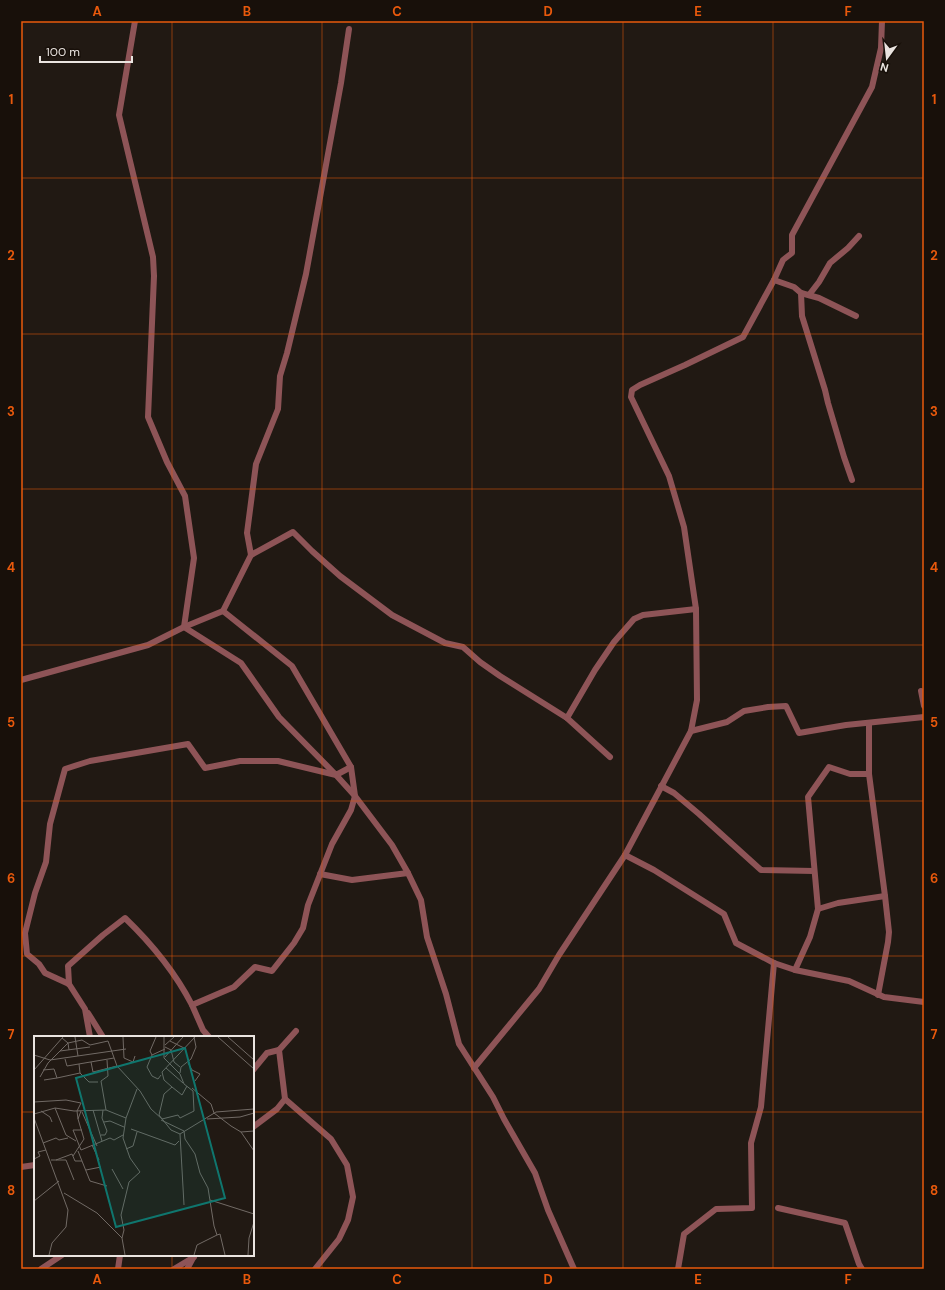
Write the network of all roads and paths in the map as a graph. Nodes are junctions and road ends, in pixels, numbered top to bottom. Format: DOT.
graph roads {
  1 [pos="882,21"];
  2 [pos="134,23"];
  3 [pos="349,29"];
  4 [pos="859,236"];
  5 [pos="774,280"];
  6 [pos="801,293"];
  7 [pos="809,295"];
  8 [pos="856,316"];
  9 [pos="852,480"];
  10 [pos="251,555"];
  11 [pos="696,609"];
  12 [pos="223,611"];
  13 [pos="184,627"];
  14 [pos="21,680"];
  15 [pos="921,691"];
  16 [pos="924,706"];
  17 [pos="924,717"];
  18 [pos="567,718"];
  19 [pos="869,723"];
  20 [pos="690,731"];
  21 [pos="610,757"];
  22 [pos="350,767"];
  23 [pos="869,774"];
  24 [pos="336,775"];
  25 [pos="661,786"];
  26 [pos="355,796"];
  27 [pos="625,855"];
  28 [pos="814,871"];
  29 [pos="408,873"];
  30 [pos="320,874"];
  31 [pos="885,896"];
  32 [pos="818,909"];
  33 [pos="21,948"];
  34 [pos="27,954"];
  35 [pos="774,963"];
  36 [pos="795,970"];
  37 [pos="69,984"];
  38 [pos="878,996"];
  39 [pos="924,1002"];
  40 [pos="192,1005"];
  41 [pos="85,1009"];
  42 [pos="296,1031"];
  43 [pos="90,1036"];
  44 [pos="102,1036"];
  45 [pos="208,1036"];
  46 [pos="279,1050"];
  47 [pos="474,1068"];
  48 [pos="254,1069"];
  49 [pos="285,1099"];
  50 [pos="254,1125"];
  51 [pos="34,1165"];
  52 [pos="21,1166"];
  53 [pos="778,1208"];
  54 [pos="60,1256"];
  55 [pos="120,1256"];
  56 [pos="193,1256"];
  57 [pos="41,1269"];
  58 [pos="118,1269"];
  59 [pos="174,1269"];
  60 [pos="188,1269"];
  61 [pos="315,1269"];
  62 [pos="574,1269"];
  63 [pos="678,1269"];
  64 [pos="862,1269"];
  1 -- 5 [label="street"];
  2 -- 13 [label="street"];
  3 -- 10 [label="street"];
  4 -- 7 [label="street"];
  5 -- 6 [label="street"];
  5 -- 11 [label="street"];
  6 -- 7 [label="street"];
  6 -- 9 [label="street"];
  7 -- 8 [label="street"];
  10 -- 12 [label="street"];
  10 -- 18 [label="street"];
  11 -- 18 [label="street"];
  11 -- 20 [label="street"];
  12 -- 13 [label="street"];
  12 -- 22 [label="street"];
  13 -- 14 [label="street"];
  13 -- 24 [label="street"];
  15 -- 16 [label="street"];
  17 -- 19 [label="street"];
  18 -- 21 [label="street"];
  19 -- 20 [label="street"];
  19 -- 23 [label="street"];
  20 -- 25 [label="street"];
  22 -- 24 [label="street"];
  22 -- 26 [label="street"];
  23 -- 28 [label="street"];
  23 -- 31 [label="street"];
  24 -- 26 [label="street"];
  24 -- 34 [label="street"];
  25 -- 27 [label="street"];
  25 -- 28 [label="street"];
  26 -- 29 [label="street"];
  26 -- 30 [label="street"];
  27 -- 35 [label="street"];
  27 -- 47 [label="street"];
  28 -- 32 [label="street"];
  29 -- 30 [label="street"];
  29 -- 47 [label="street"];
  30 -- 40 [label="street"];
  31 -- 32 [label="street"];
  31 -- 38 [label="street"];
  32 -- 36 [label="street"];
  33 -- 34 [label="street"];
  34 -- 37 [label="street"];
  35 -- 36 [label="street"];
  35 -- 63 [label="street"];
  36 -- 38 [label="street"];
  37 -- 40 [label="street"];
  37 -- 41 [label="street"];
  38 -- 39 [label="street"];
  40 -- 45 [label="street"];
  41 -- 43 [label="street"];
  41 -- 44 [label="street"];
  42 -- 46 [label="street"];
  46 -- 48 [label="street"];
  46 -- 49 [label="street"];
  47 -- 62 [label="street"];
  49 -- 50 [label="street"];
  49 -- 61 [label="street"];
  51 -- 52 [label="street"];
  53 -- 64 [label="street"];
  54 -- 57 [label="street"];
  55 -- 58 [label="street"];
  56 -- 59 [label="street"];
  56 -- 60 [label="street"];
}
